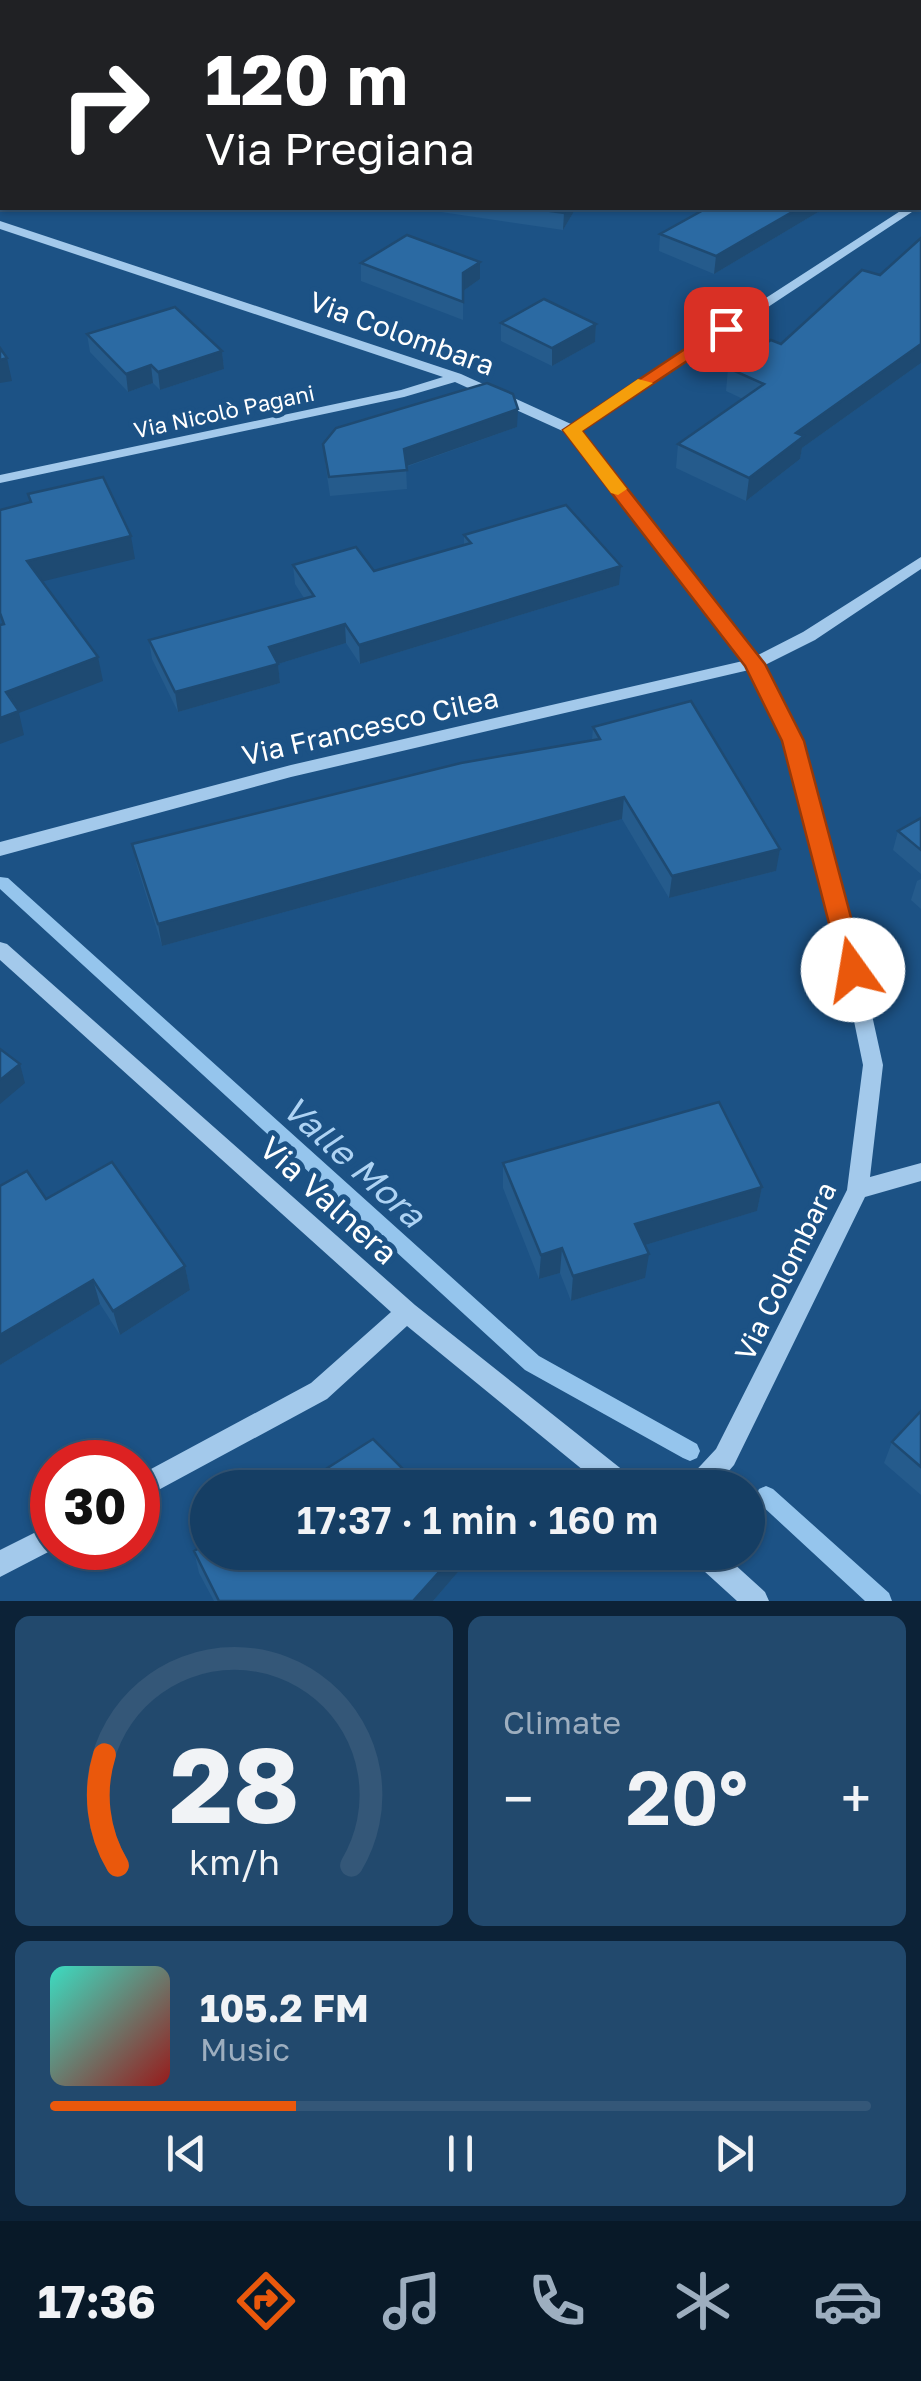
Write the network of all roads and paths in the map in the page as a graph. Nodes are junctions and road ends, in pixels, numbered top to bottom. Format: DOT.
graph roads {
  1 [pos="909,210"];
  2 [pos="0,226"];
  3 [pos="456,377"];
  4 [pos="572,430"];
  5 [pos="0,479"];
  6 [pos="921,562"];
  7 [pos="754,664"];
  8 [pos="0,849"];
  9 [pos="0,948"];
  10 [pos="921,1172"];
  11 [pos="858,1190"];
  12 [pos="407,1312"];
  13 [pos="604,1470"];
  14 [pos="713,1470"];
  15 [pos="160,1477"];
  16 [pos="30,1548"];
  17 [pos="0,1564"];
  18 [pos="722,1570"];
  19 [pos="756,1601"];
  1 -- 4 [label="street"];
  2 -- 3 [label="street, Via Colombara"];
  3 -- 4 [label="street, Via Colombara"];
  3 -- 5 [label="street, Via Nicolò Pagani"];
  4 -- 7 [label="street, Via Colombara"];
  6 -- 7 [label="street, Via Francesco Cilea"];
  7 -- 8 [label="street, Via Francesco Cilea"];
  7 -- 11 [label="street, Via Colombara"];
  9 -- 12 [label="street, Via Valnera"];
  10 -- 11 [label="street"];
  11 -- 14 [label="street, Via Colombara"];
  12 -- 13 [label="street, Via Valnera"];
  12 -- 15 [label="street"];
  16 -- 17 [label="street"];
  18 -- 19 [label="street"];
}
